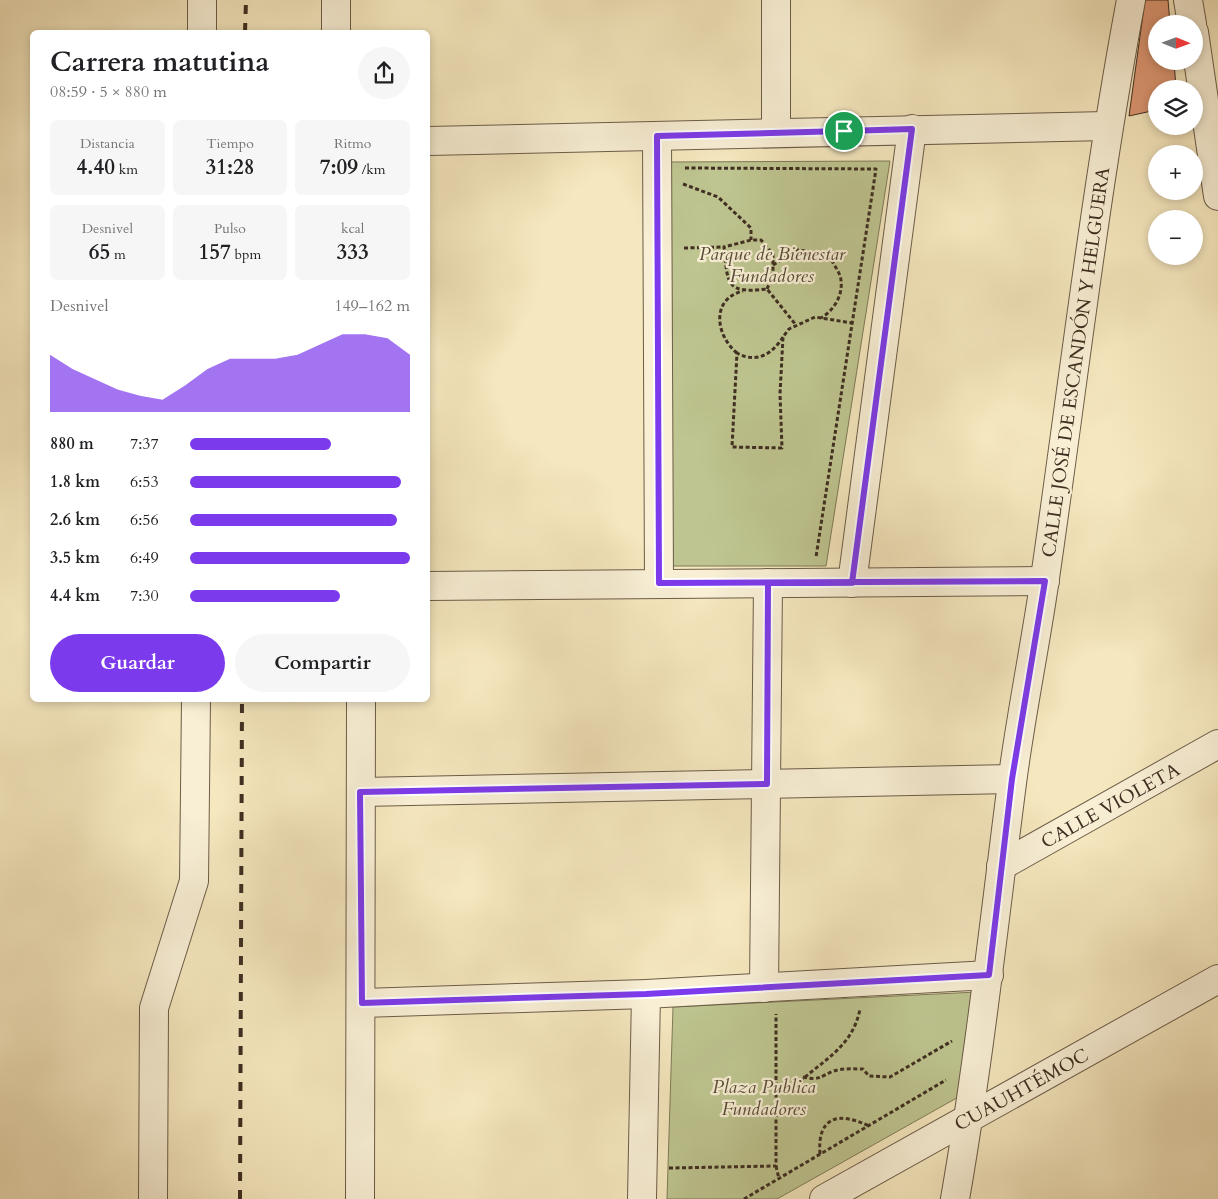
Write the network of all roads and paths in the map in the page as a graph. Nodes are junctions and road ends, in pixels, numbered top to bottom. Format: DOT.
graph roads {
  1 [pos="202,0"];
  2 [pos="336,0"];
  3 [pos="776,0"];
  4 [pos="1131,0"];
  5 [pos="1188,0"];
  6 [pos="1190,15"];
  7 [pos="202,30"];
  8 [pos="336,30"];
  9 [pos="1200,70"];
  10 [pos="1108,126"];
  11 [pos="912,129"];
  12 [pos="776,133"];
  13 [pos="657,136"];
  14 [pos="430,141"];
  15 [pos="680,168"];
  16 [pos="680,183"];
  17 [pos="1218,196"];
  18 [pos="751,240"];
  19 [pos="773,265"];
  20 [pos="767,289"];
  21 [pos="743,291"];
  22 [pos="820,318"];
  23 [pos="852,323"];
  24 [pos="796,325"];
  25 [pos="783,337"];
  26 [pos="737,353"];
  27 [pos="806,558"];
  28 [pos="1045,581"];
  29 [pos="659,583"];
  30 [pos="768,583"];
  31 [pos="852,583"];
  32 [pos="430,586"];
  33 [pos="196,702"];
  34 [pos="361,702"];
  35 [pos="1218,744"];
  36 [pos="1012,779"];
  37 [pos="767,784"];
  38 [pos="360,792"];
  39 [pos="1002,866"];
  40 [pos="989,975"];
  41 [pos="1218,979"];
  42 [pos="646,994"];
  43 [pos="770,997"];
  44 [pos="362,1003"];
  45 [pos="851,1005"];
  46 [pos="954,1040"];
  47 [pos="803,1077"];
  48 [pos="952,1077"];
  49 [pos="776,1093"];
  50 [pos="969,1118"];
  51 [pos="869,1126"];
  52 [pos="820,1154"];
  53 [pos="668,1158"];
  54 [pos="776,1166"];
  55 [pos="668,1168"];
  56 [pos="668,1176"];
  57 [pos="779,1179"];
  58 [pos="153,1199"];
  59 [pos="360,1199"];
  60 [pos="642,1199"];
  61 [pos="744,1199"];
  62 [pos="824,1199"];
  63 [pos="955,1199"];
  1 -- 7 [label="street"];
  2 -- 8 [label="street"];
  3 -- 12 [label="street"];
  4 -- 10 [label="street, CALLE JOSÉ DE ESCANDÓN Y HELGUERA"];
  5 -- 6 [label="street"];
  9 -- 17 [label="street"];
  10 -- 11 [label="street"];
  10 -- 28 [label="street, CALLE JOSÉ DE ESCANDÓN Y HELGUERA"];
  11 -- 12 [label="street"];
  11 -- 31 [label="street"];
  12 -- 13 [label="street"];
  13 -- 14 [label="street"];
  13 -- 29 [label="street"];
  15 -- 23 [label="path"];
  16 -- 18 [label="path"];
  18 -- 19 [label="path"];
  18 -- 21 [label="path"];
  19 -- 20 [label="path"];
  19 -- 22 [label="path"];
  20 -- 21 [label="path"];
  20 -- 24 [label="path"];
  21 -- 26 [label="path"];
  22 -- 23 [label="path"];
  22 -- 24 [label="path"];
  23 -- 27 [label="path"];
  24 -- 25 [label="path"];
  25 -- 26 [label="path"];
  25 -- 26 [label="path"];
  28 -- 31 [label="street"];
  28 -- 36 [label="street, CALLE JOSÉ DE ESCANDÓN Y HELGUERA"];
  29 -- 30 [label="street"];
  29 -- 32 [label="street"];
  30 -- 31 [label="street"];
  30 -- 37 [label="street"];
  33 -- 58 [label="street"];
  34 -- 38 [label="street"];
  35 -- 39 [label="street, CALLE VIOLETA"];
  36 -- 37 [label="street"];
  36 -- 39 [label="street, CALLE JOSÉ DE ESCANDÓN Y HELGUERA"];
  37 -- 38 [label="street"];
  37 -- 43 [label="street"];
  38 -- 44 [label="street"];
  39 -- 40 [label="street, CALLE JOSÉ DE ESCANDÓN Y HELGUERA"];
  40 -- 43 [label="street"];
  40 -- 50 [label="street, CALLE JOSÉ DE ESCANDÓN Y HELGUERA"];
  41 -- 50 [label="street, CUAUHTÉMOC"];
  42 -- 43 [label="street"];
  42 -- 44 [label="street"];
  42 -- 60 [label="street"];
  43 -- 49 [label="path"];
  44 -- 59 [label="street"];
  45 -- 47 [label="path"];
  46 -- 47 [label="path"];
  47 -- 49 [label="path"];
  48 -- 51 [label="path"];
  49 -- 54 [label="path"];
  50 -- 62 [label="street, CUAUHTÉMOC"];
  50 -- 63 [label="street, CALLE JOSÉ DE ESCANDÓN Y HELGUERA"];
  51 -- 52 [label="path"];
  51 -- 52 [label="path"];
  52 -- 57 [label="path"];
  53 -- 55 [label="path"];
  54 -- 55 [label="path"];
  54 -- 57 [label="path"];
  55 -- 56 [label="path"];
  57 -- 61 [label="path"];
}
